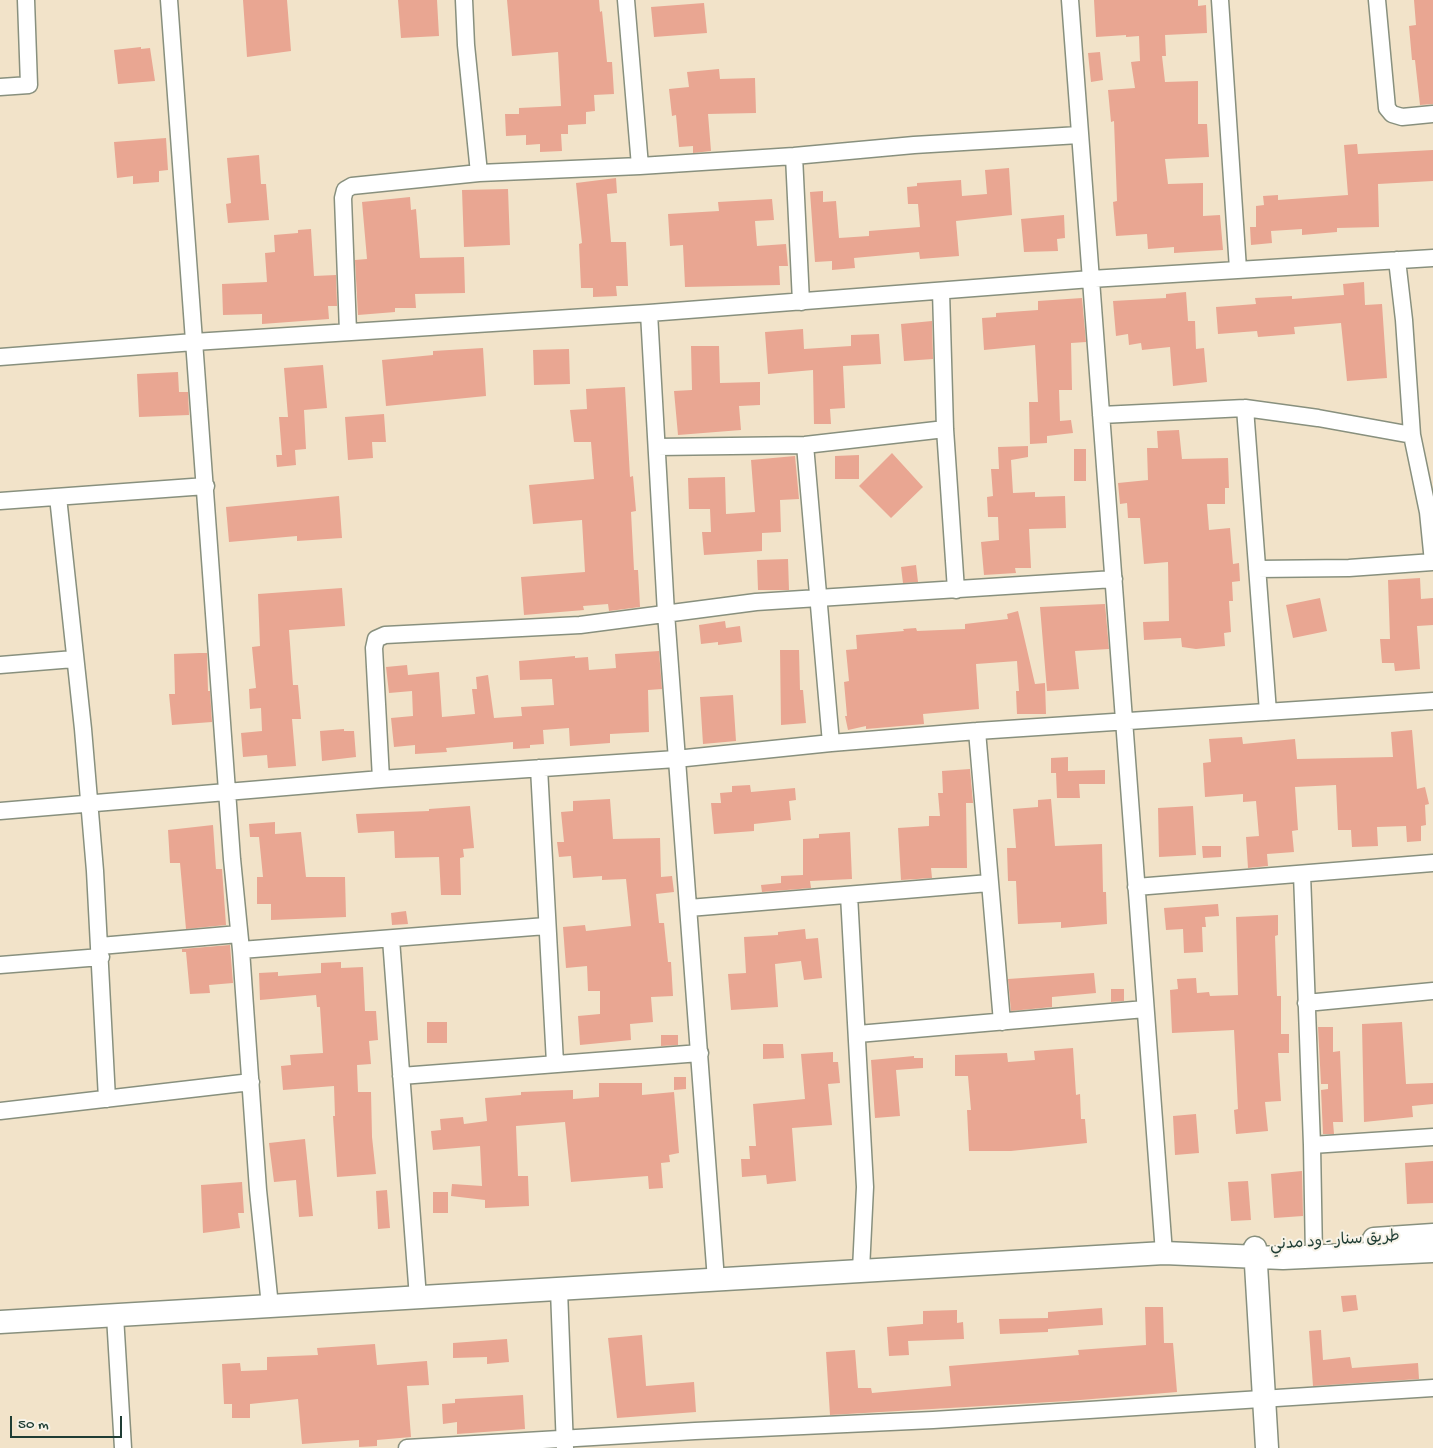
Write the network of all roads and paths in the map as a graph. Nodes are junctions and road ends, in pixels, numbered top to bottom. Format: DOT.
graph roads {
  1 [pos="26,0"];
  2 [pos="169,0"];
  3 [pos="464,0"];
  4 [pos="626,0"];
  5 [pos="1070,0"];
  6 [pos="1220,0"];
  7 [pos="1377,0"];
  8 [pos="0,87"];
  9 [pos="1433,114"];
  10 [pos="1079,135"];
  11 [pos="794,156"];
  12 [pos="640,166"];
  13 [pos="479,173"];
  14 [pos="1433,258"];
  15 [pos="1397,260"];
  16 [pos="1238,269"];
  17 [pos="1091,279"];
  18 [pos="941,291"];
  19 [pos="801,302"];
  20 [pos="649,313"];
  21 [pos="348,332"];
  22 [pos="194,342"];
  23 [pos="0,357"];
  24 [pos="1245,408"];
  25 [pos="1101,415"];
  26 [pos="945,428"];
  27 [pos="1412,435"];
  28 [pos="805,445"];
  29 [pos="657,447"];
  30 [pos="206,486"];
  31 [pos="58,497"];
  32 [pos="0,501"];
  33 [pos="1257,569"];
  34 [pos="1114,580"];
  35 [pos="956,590"];
  36 [pos="819,598"];
  37 [pos="666,613"];
  38 [pos="74,659"];
  39 [pos="0,665"];
  40 [pos="1433,701"];
  41 [pos="1268,712"];
  42 [pos="1123,721"];
  43 [pos="977,731"];
  44 [pos="831,743"];
  45 [pos="676,759"];
  46 [pos="539,768"];
  47 [pos="381,779"];
  48 [pos="228,793"];
  49 [pos="89,805"];
  50 [pos="0,811"];
  51 [pos="1433,863"];
  52 [pos="1302,874"];
  53 [pos="989,883"];
  54 [pos="1136,887"];
  55 [pos="849,895"];
  56 [pos="689,908"];
  57 [pos="546,926"];
  58 [pos="391,939"];
  59 [pos="240,942"];
  60 [pos="100,951"];
  61 [pos="0,965"];
  62 [pos="1433,991"];
  63 [pos="1306,1004"];
  64 [pos="1145,1009"];
  65 [pos="1002,1022"];
  66 [pos="858,1034"];
  67 [pos="700,1052"];
  68 [pos="555,1063"];
  69 [pos="401,1076"];
  70 [pos="251,1082"];
  71 [pos="107,1099"];
  72 [pos="0,1111"];
  73 [pos="1433,1137"];
  74 [pos="1312,1145"];
  75 [pos="1433,1235"];
  76 [pos="1313,1250"];
  77 [pos="1433,1251"];
  78 [pos="1164,1253"];
  79 [pos="1250,1254"];
  80 [pos="861,1270"];
  81 [pos="716,1280"];
  82 [pos="559,1290"];
  83 [pos="418,1298"];
  84 [pos="270,1306"];
  85 [pos="116,1316"];
  86 [pos="0,1322"];
  87 [pos="1433,1388"];
  88 [pos="1264,1399"];
  89 [pos="565,1443"];
  90 [pos="123,1448"];
  91 [pos="407,1448"];
  92 [pos="1267,1448"];
  1 -- 8 [label="street"];
  2 -- 22 [label="street"];
  3 -- 13 [label="street"];
  4 -- 12 [label="street"];
  5 -- 10 [label="street"];
  6 -- 16 [label="street"];
  7 -- 9 [label="street"];
  10 -- 11 [label="street"];
  10 -- 17 [label="street"];
  11 -- 12 [label="street"];
  11 -- 19 [label="street"];
  12 -- 13 [label="street"];
  13 -- 21 [label="street"];
  14 -- 15 [label="street"];
  15 -- 16 [label="street"];
  15 -- 27 [label="street"];
  16 -- 17 [label="street"];
  17 -- 18 [label="street"];
  17 -- 25 [label="street"];
  18 -- 19 [label="street"];
  18 -- 26 [label="street"];
  19 -- 20 [label="street"];
  20 -- 21 [label="street"];
  20 -- 29 [label="street"];
  21 -- 22 [label="street"];
  22 -- 23 [label="street"];
  22 -- 30 [label="street"];
  24 -- 25 [label="street"];
  24 -- 27 [label="street"];
  24 -- 33 [label="street"];
  25 -- 34 [label="street"];
  26 -- 28 [label="street"];
  26 -- 35 [label="street"];
  27 -- 33 [label="street"];
  28 -- 29 [label="street"];
  28 -- 36 [label="street"];
  29 -- 37 [label="street"];
  30 -- 31 [label="street"];
  30 -- 48 [label="street"];
  31 -- 32 [label="street"];
  31 -- 38 [label="street"];
  33 -- 41 [label="street"];
  34 -- 35 [label="street"];
  34 -- 42 [label="street"];
  35 -- 36 [label="street"];
  36 -- 37 [label="street"];
  36 -- 44 [label="street"];
  37 -- 45 [label="street"];
  37 -- 47 [label="street"];
  38 -- 39 [label="street"];
  38 -- 49 [label="street"];
  40 -- 41 [label="street"];
  41 -- 42 [label="street"];
  42 -- 43 [label="street"];
  42 -- 54 [label="street"];
  43 -- 44 [label="street"];
  43 -- 53 [label="street"];
  44 -- 45 [label="street"];
  45 -- 46 [label="street"];
  45 -- 56 [label="street"];
  46 -- 47 [label="street"];
  46 -- 57 [label="street"];
  47 -- 48 [label="street"];
  48 -- 49 [label="street"];
  48 -- 59 [label="street"];
  49 -- 50 [label="street"];
  49 -- 60 [label="street"];
  51 -- 52 [label="street"];
  52 -- 54 [label="street"];
  52 -- 63 [label="street"];
  53 -- 55 [label="street"];
  53 -- 65 [label="street"];
  54 -- 64 [label="street"];
  55 -- 56 [label="street"];
  55 -- 66 [label="street"];
  56 -- 67 [label="street"];
  57 -- 58 [label="street"];
  57 -- 68 [label="street"];
  58 -- 59 [label="street"];
  58 -- 69 [label="street"];
  59 -- 60 [label="street"];
  59 -- 70 [label="street"];
  60 -- 61 [label="street"];
  60 -- 71 [label="street"];
  62 -- 63 [label="street"];
  63 -- 74 [label="street"];
  64 -- 65 [label="street"];
  64 -- 78 [label="street"];
  65 -- 66 [label="street"];
  66 -- 80 [label="street"];
  67 -- 68 [label="street"];
  67 -- 81 [label="street"];
  68 -- 69 [label="street"];
  69 -- 83 [label="street"];
  70 -- 71 [label="street"];
  70 -- 84 [label="street"];
  71 -- 72 [label="street"];
  73 -- 74 [label="street"];
  74 -- 76 [label="street"];
  75 -- 76 [label="street, طريق سنار - ود مدني"];
  76 -- 77 [label="street, طريق سنار - ود مدني"];
  76 -- 79 [label="street, طريق سنار - ود مدني"];
  76 -- 79 [label="street, طريق سنار - ود مدني"];
  78 -- 79 [label="street"];
  78 -- 80 [label="street"];
  79 -- 88 [label="street"];
  80 -- 81 [label="street"];
  81 -- 82 [label="street"];
  82 -- 83 [label="street"];
  82 -- 89 [label="street"];
  83 -- 84 [label="street"];
  84 -- 85 [label="street"];
  85 -- 86 [label="street"];
  85 -- 90 [label="street"];
  87 -- 88 [label="street"];
  88 -- 89 [label="street"];
  88 -- 92 [label="street"];
  89 -- 91 [label="street"];
}
